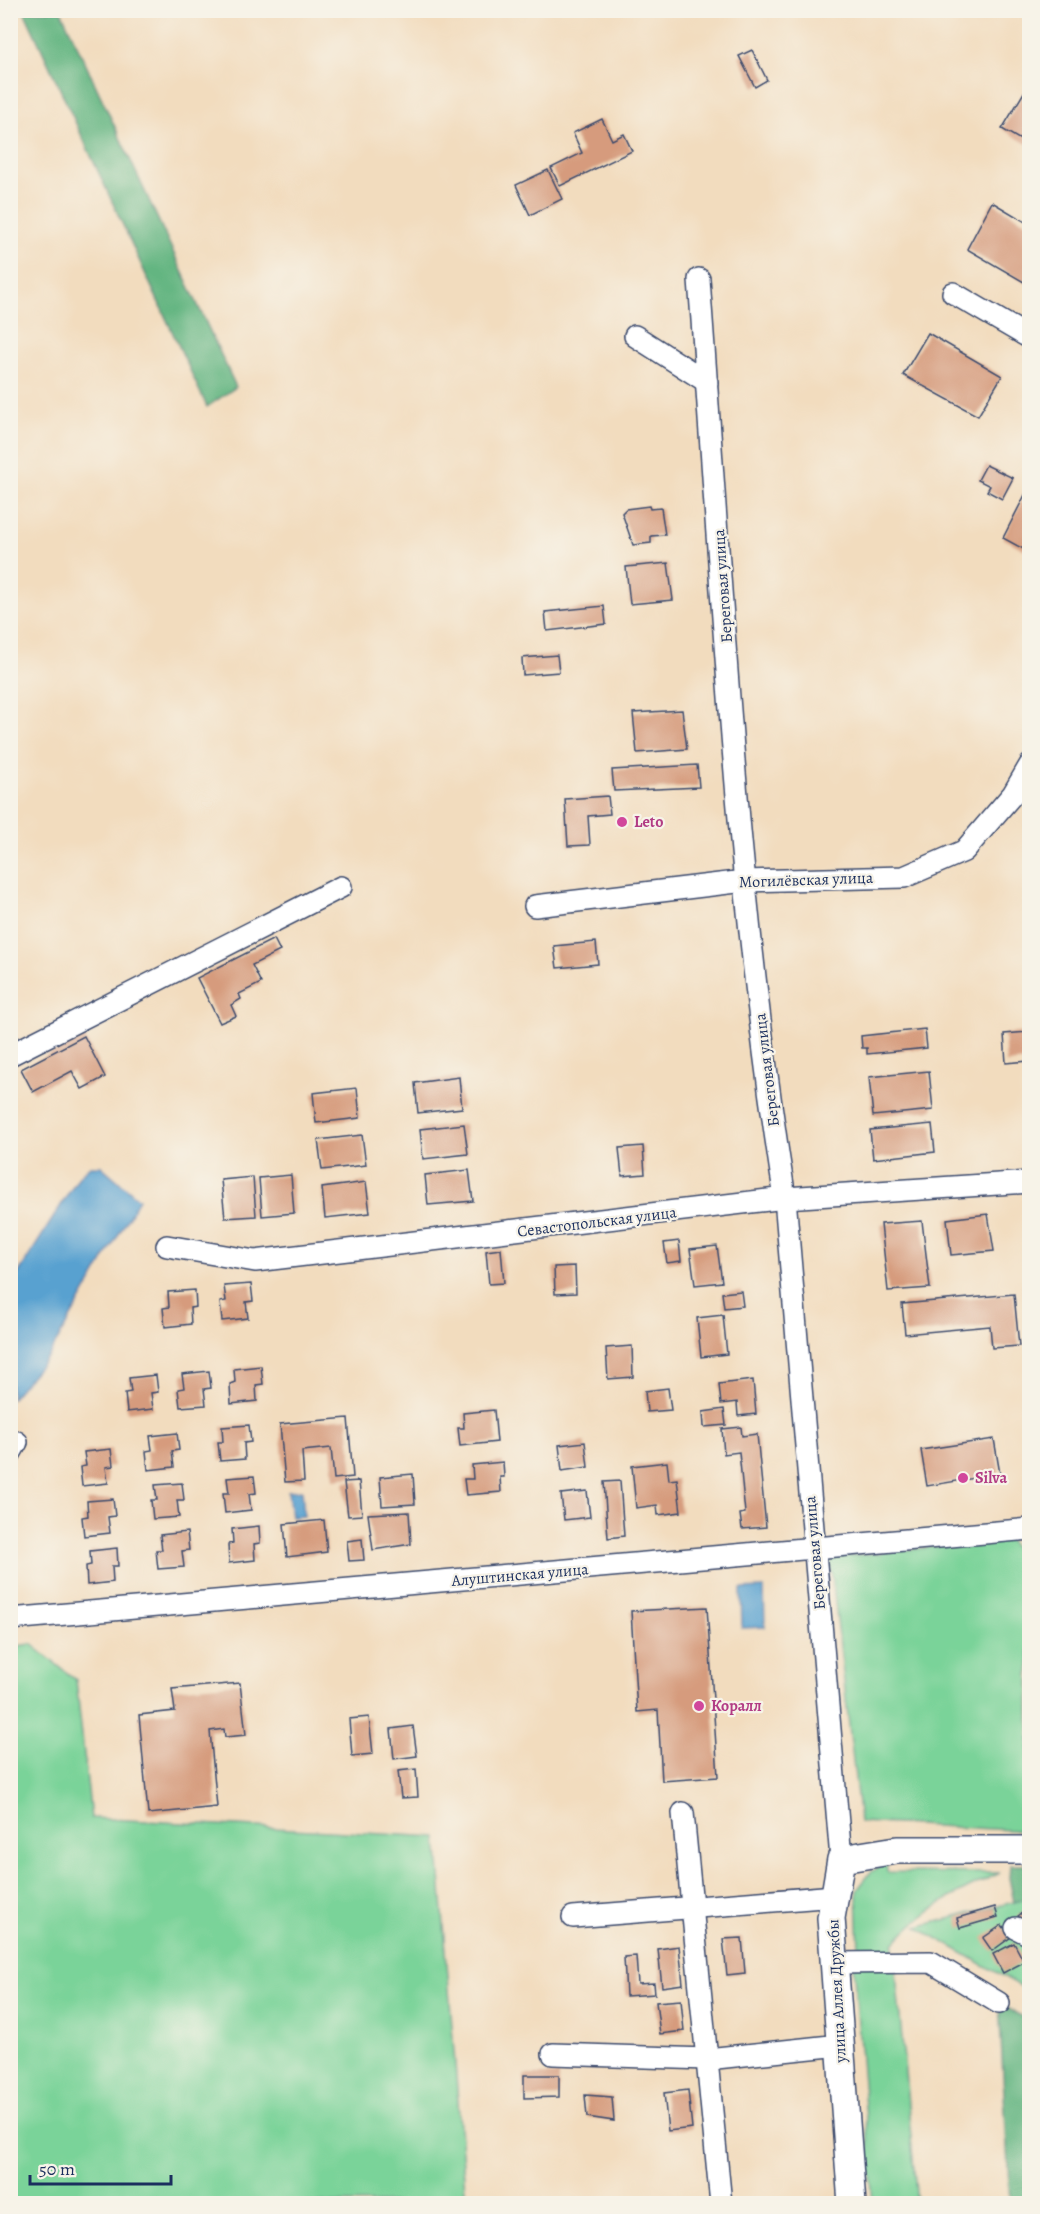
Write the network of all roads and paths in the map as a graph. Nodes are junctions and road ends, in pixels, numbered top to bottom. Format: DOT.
graph roads {
  1 [pos="699,279"];
  2 [pos="953,292"];
  3 [pos="635,336"];
  4 [pos="1029,338"];
  5 [pos="707,382"];
  6 [pos="1029,765"];
  7 [pos="745,881"];
  8 [pos="341,887"];
  9 [pos="535,906"];
  10 [pos="10,1055"];
  11 [pos="1029,1182"];
  12 [pos="785,1198"];
  13 [pos="167,1246"];
  14 [pos="1029,1529"];
  15 [pos="814,1550"];
  16 [pos="10,1619"];
  17 [pos="683,1813"];
  18 [pos="1029,1850"];
  19 [pos="842,1859"];
  20 [pos="835,1896"];
  21 [pos="692,1906"];
  22 [pos="573,1917"];
  23 [pos="835,1963"];
  24 [pos="999,2003"];
  25 [pos="840,2045"];
  26 [pos="553,2054"];
  27 [pos="707,2059"];
  28 [pos="721,2204"];
  29 [pos="852,2204"];
  1 -- 5 [label="street, Береговая улица"];
  2 -- 4 [label="street"];
  3 -- 5 [label="street"];
  5 -- 7 [label="street, Береговая улица"];
  6 -- 7 [label="street, Могилёвская улица"];
  7 -- 9 [label="street, Могилёвская улица"];
  7 -- 12 [label="street, Береговая улица"];
  8 -- 10 [label="street"];
  11 -- 12 [label="street, Севастопольская улица"];
  12 -- 13 [label="street, Севастопольская улица"];
  12 -- 15 [label="street, Береговая улица"];
  14 -- 15 [label="street, Алуштинская улица"];
  15 -- 16 [label="street, Алуштинская улица"];
  15 -- 19 [label="street, Береговая улица"];
  17 -- 21 [label="street"];
  18 -- 19 [label="main road"];
  19 -- 20 [label="main road, улица Аллея Дружбы"];
  20 -- 21 [label="street"];
  20 -- 23 [label="main road, улица Аллея Дружбы"];
  21 -- 22 [label="street"];
  21 -- 27 [label="street"];
  23 -- 24 [label="street"];
  23 -- 25 [label="main road, улица Аллея Дружбы"];
  25 -- 27 [label="street"];
  25 -- 29 [label="main road, улица Аллея Дружбы"];
  26 -- 27 [label="street"];
  27 -- 28 [label="street"];
}
